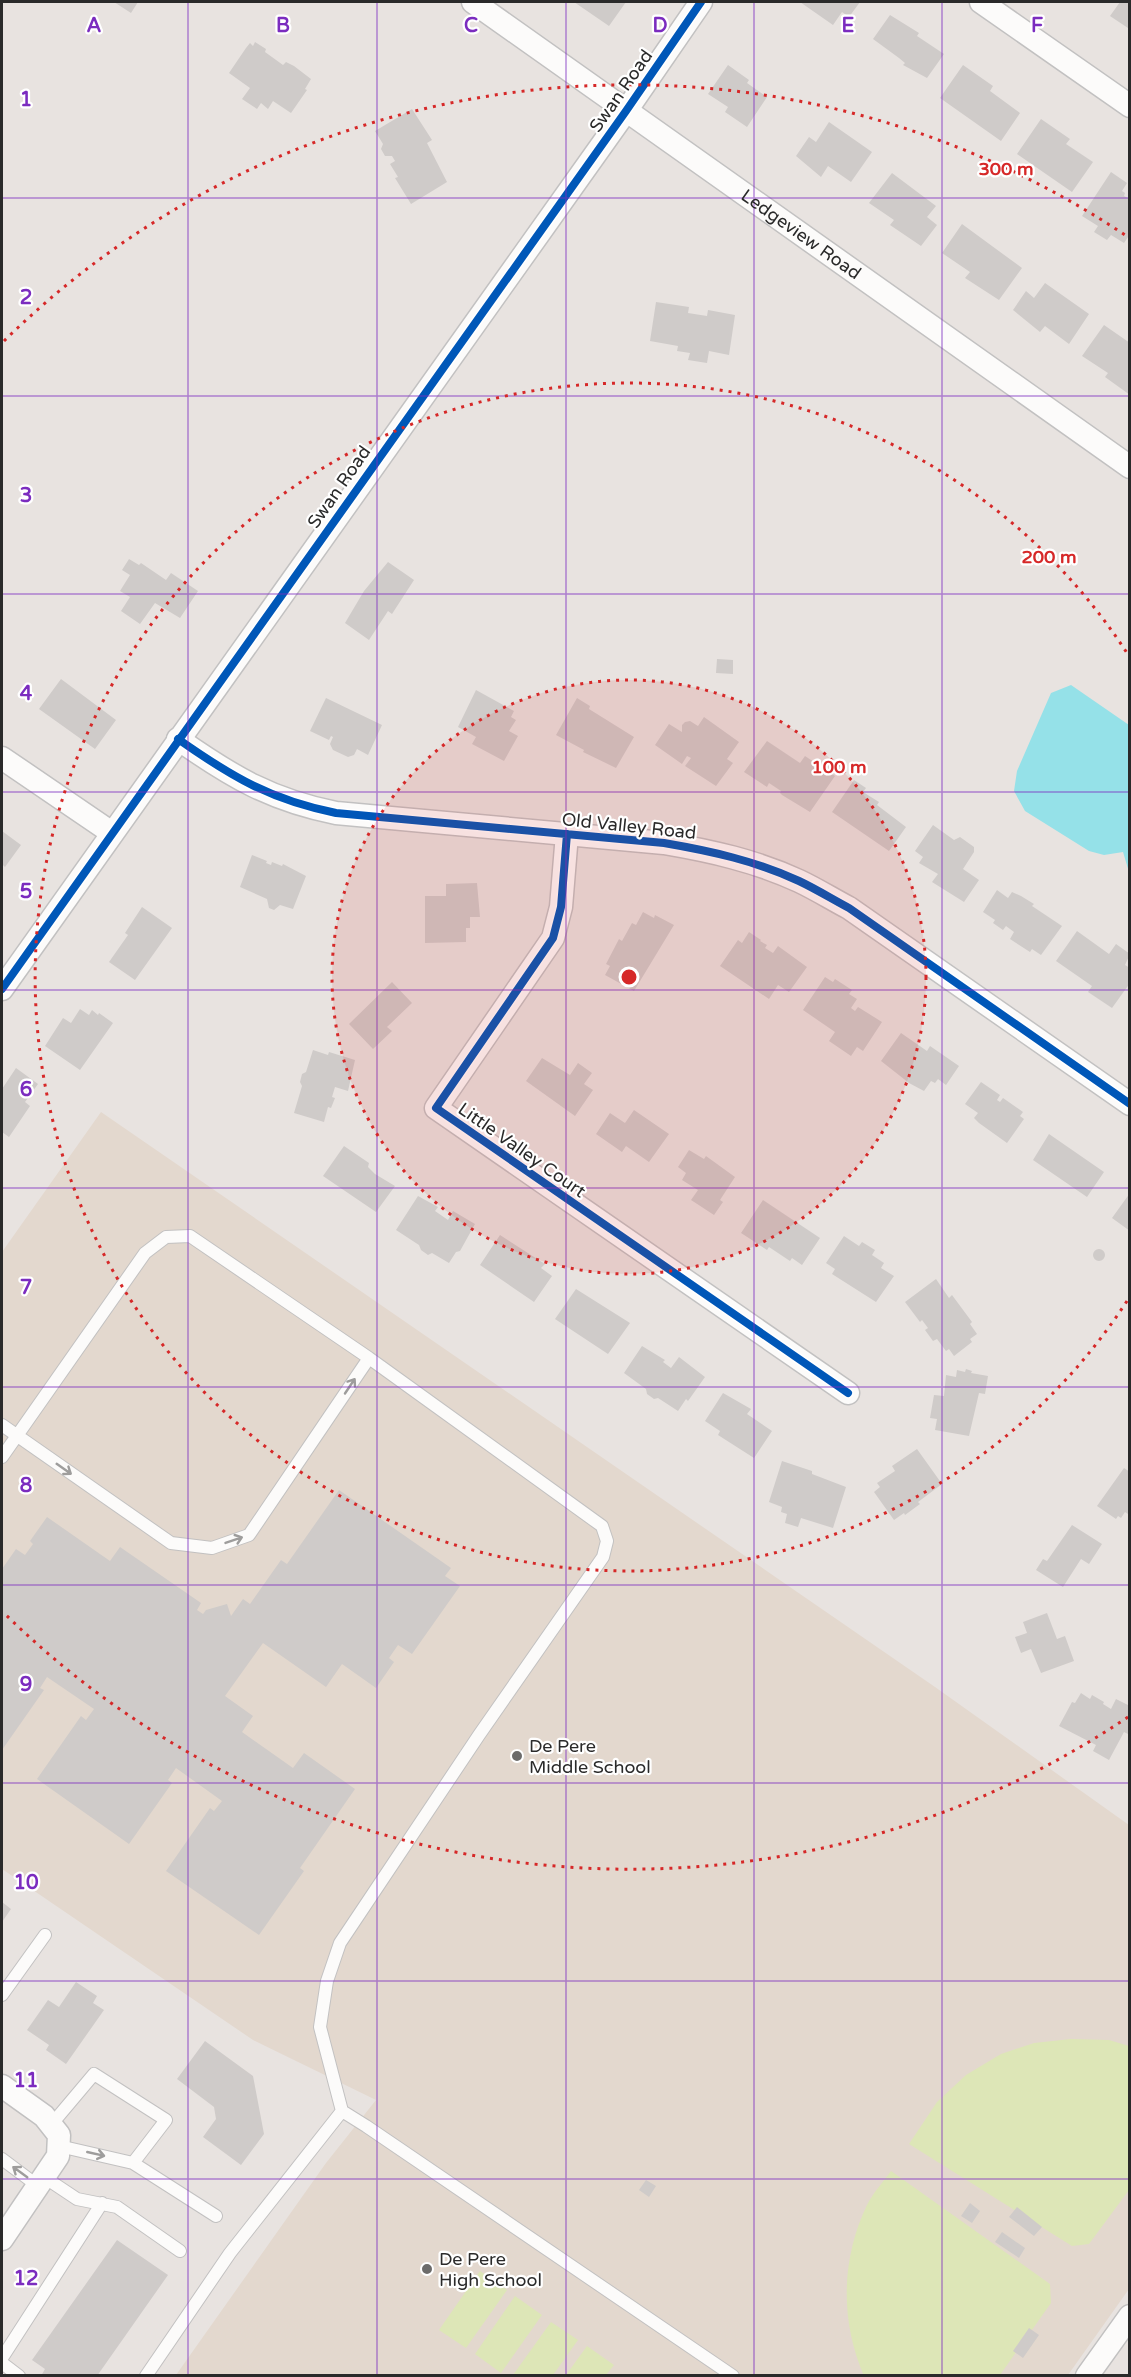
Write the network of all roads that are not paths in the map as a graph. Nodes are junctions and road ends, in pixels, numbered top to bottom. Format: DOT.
graph roads {
  1 [pos="473,2"];
  2 [pos="701,2"];
  3 [pos="981,2"];
  4 [pos="1130,106"];
  5 [pos="626,111"];
  6 [pos="1130,467"];
  7 [pos="178,739"];
  8 [pos="2,758"];
  9 [pos="112,833"];
  10 [pos="567,834"];
  11 [pos="2,989"];
  12 [pos="1130,1104"];
  13 [pos="369,1358"];
  14 [pos="848,1393"];
  15 [pos="2,1425"];
  16 [pos="16,1435"];
  17 [pos="2,1457"];
  18 [pos="45,1935"];
  19 [pos="2,1995"];
  20 [pos="2,2086"];
  21 [pos="342,2111"];
  22 [pos="55,2135"];
  23 [pos="2,2159"];
  24 [pos="133,2163"];
  25 [pos="41,2181"];
  26 [pos="102,2203"];
  27 [pos="216,2216"];
  28 [pos="2,2239"];
  29 [pos="180,2251"];
  30 [pos="1130,2316"];
  31 [pos="2,2358"];
  32 [pos="2,2363"];
  33 [pos="19,2376"];
  34 [pos="146,2376"];
  35 [pos="733,2376"];
  36 [pos="1087,2376"];
  1 -- 5 [label="street, Ledgeview Road"];
  2 -- 5 [label="street, Swan Road"];
  3 -- 4 [label="street"];
  5 -- 6 [label="street, Ledgeview Road"];
  5 -- 7 [label="street, Swan Road"];
  7 -- 9 [label="street, Swan Road"];
  7 -- 10 [label="street, Old Valley Road"];
  8 -- 9 [label="street"];
  9 -- 11 [label="street, Swan Road"];
  10 -- 12 [label="street, Old Valley Road"];
  10 -- 14 [label="street, Little Valley Court"];
  16 -- 13 [label="lane, one-way"];
  13 -- 16 [label="lane"];
  13 -- 21 [label="lane"];
  15 -- 16 [label="lane"];
  16 -- 17 [label="lane"];
  18 -- 19 [label="lane"];
  20 -- 22 [label="street"];
  21 -- 34 [label="lane"];
  21 -- 35 [label="lane"];
  22 -- 24 [label="lane, one-way"];
  22 -- 24 [label="lane"];
  22 -- 25 [label="street"];
  25 -- 23 [label="lane, one-way"];
  24 -- 27 [label="lane"];
  25 -- 26 [label="lane"];
  25 -- 28 [label="street"];
  26 -- 29 [label="lane"];
  26 -- 31 [label="lane"];
  30 -- 36 [label="street"];
  32 -- 33 [label="lane"];
}
